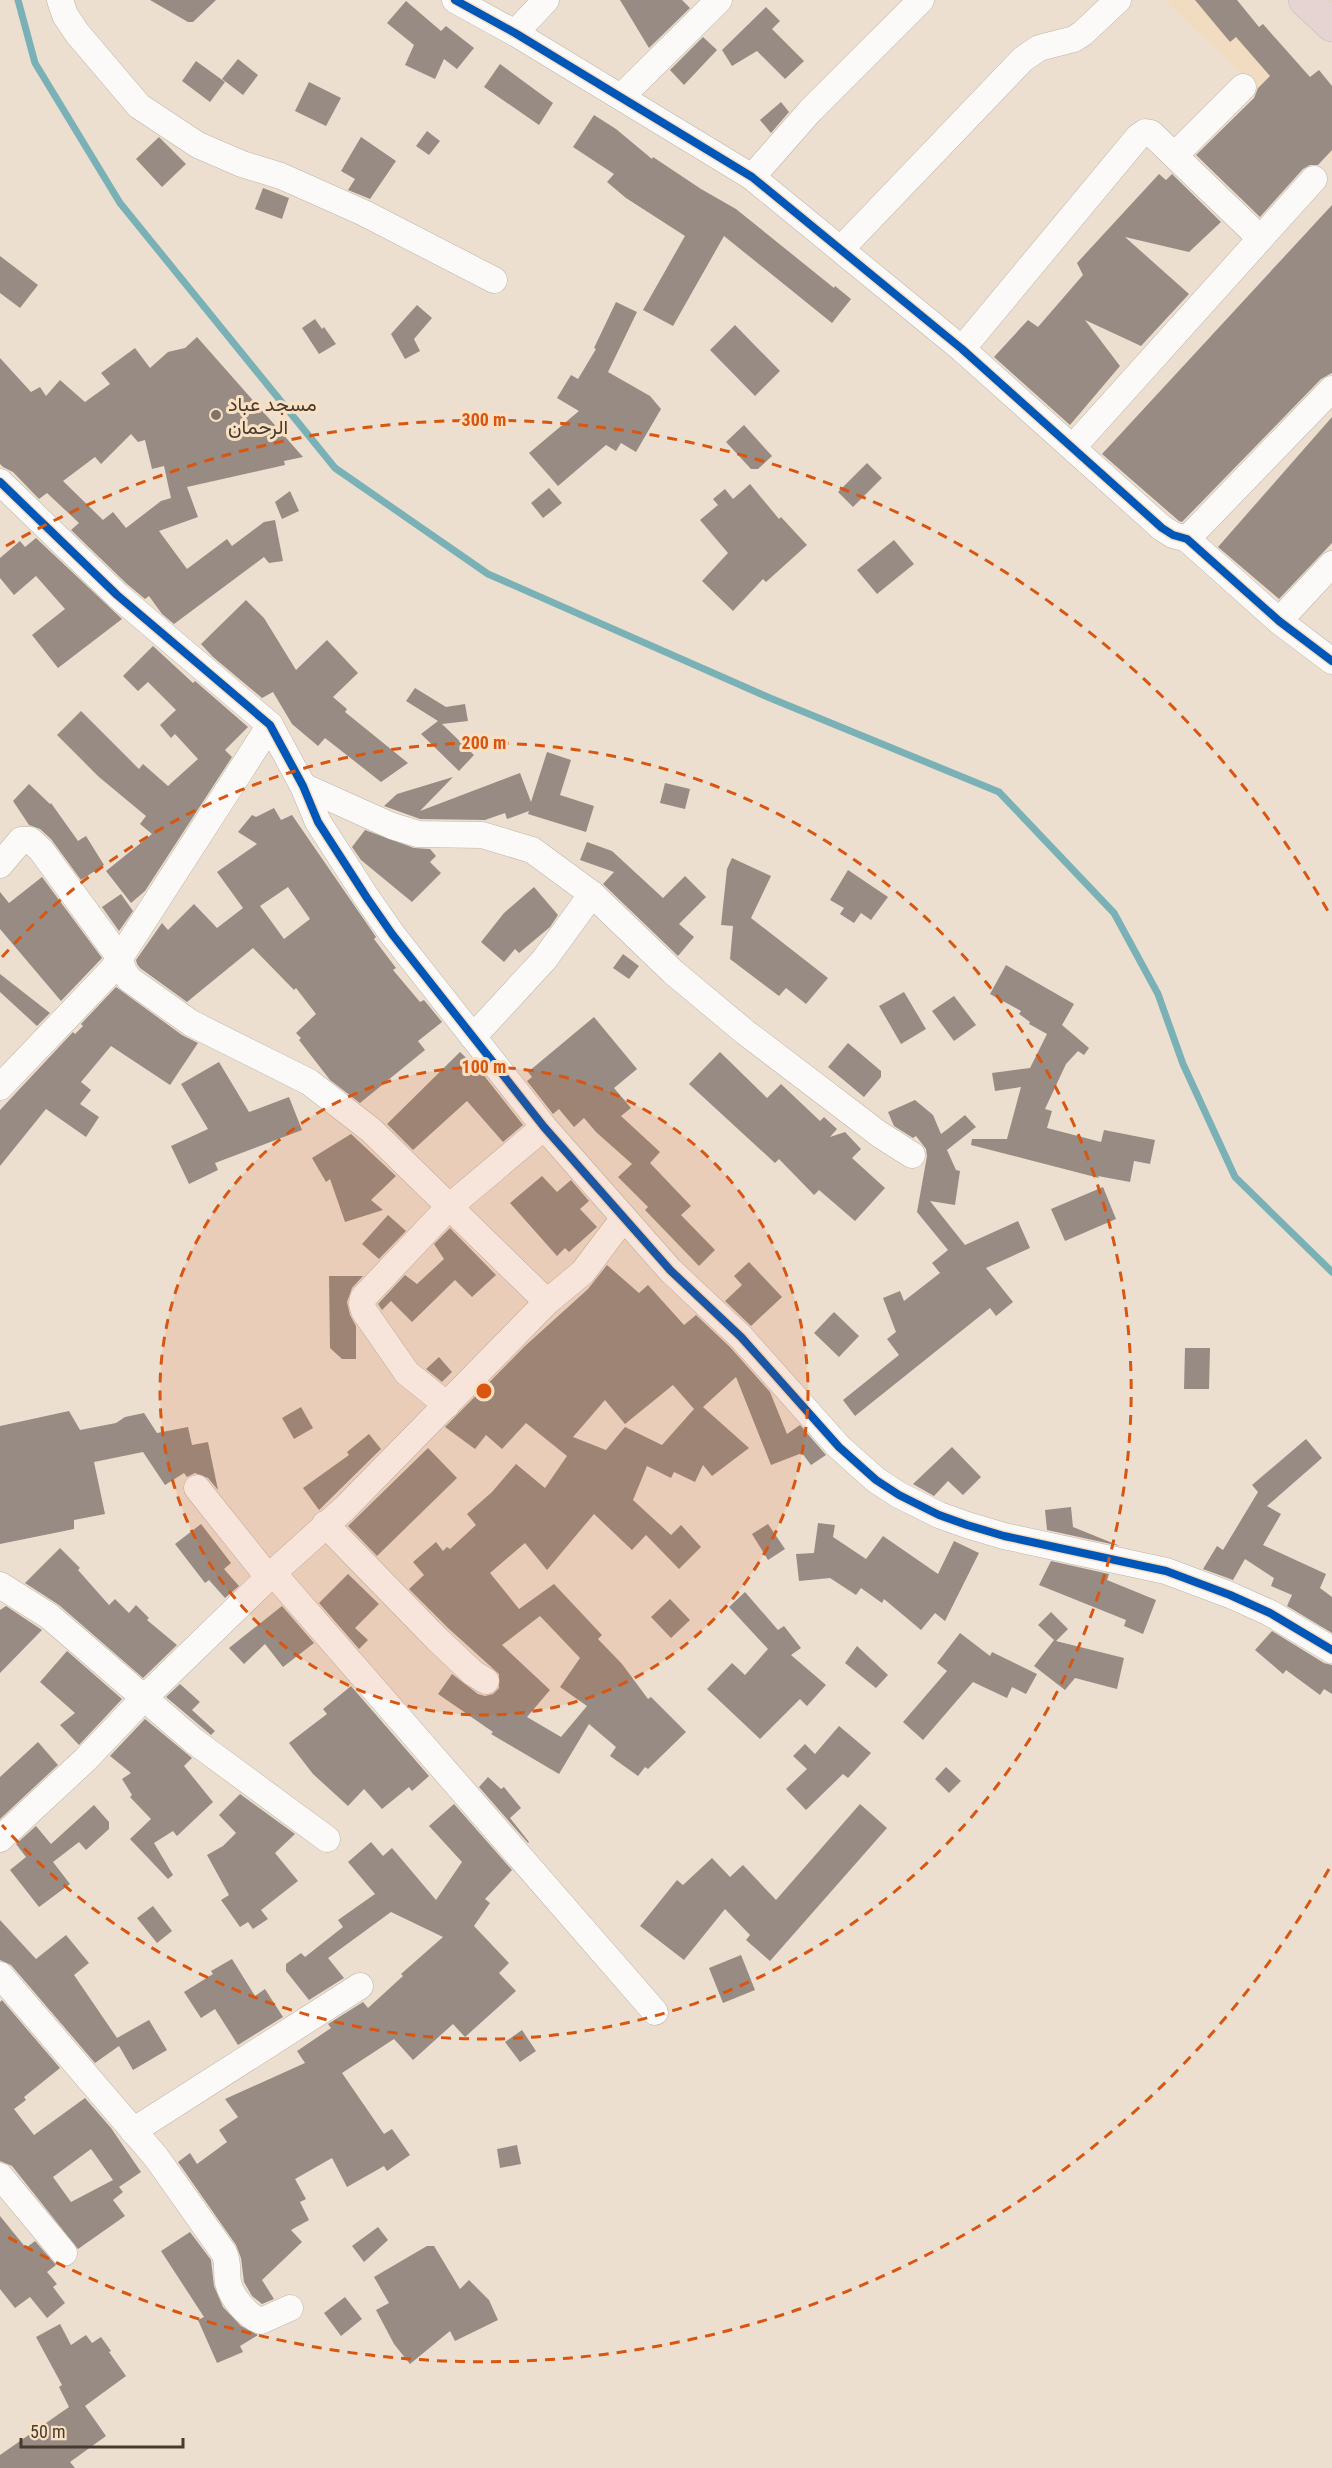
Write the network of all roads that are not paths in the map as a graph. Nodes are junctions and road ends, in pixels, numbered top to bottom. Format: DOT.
graph roads {
  1 [pos="60,0"];
  2 [pos="455,0"];
  3 [pos="546,0"];
  4 [pos="718,0"];
  5 [pos="921,0"];
  6 [pos="1118,0"];
  7 [pos="1305,0"];
  8 [pos="1332,25"];
  9 [pos="515,33"];
  10 [pos="1244,87"];
  11 [pos="621,97"];
  12 [pos="1175,155"];
  13 [pos="752,177"];
  14 [pos="1314,179"];
  15 [pos="1260,238"];
  16 [pos="841,249"];
  17 [pos="494,280"];
  18 [pos="962,349"];
  19 [pos="1332,389"];
  20 [pos="1073,447"];
  21 [pos="4,495"];
  22 [pos="1187,539"];
  23 [pos="1332,564"];
  24 [pos="1279,621"];
  25 [pos="1332,661"];
  26 [pos="270,725"];
  27 [pos="303,786"];
  28 [pos="0,865"];
  29 [pos="592,894"];
  30 [pos="120,958"];
  31 [pos="473,1037"];
  32 [pos="0,1087"];
  33 [pos="544,1127"];
  34 [pos="912,1155"];
  35 [pos="449,1207"];
  36 [pos="623,1219"];
  37 [pos="547,1302"];
  38 [pos="447,1405"];
  39 [pos="197,1488"];
  40 [pos="325,1524"];
  41 [pos="271,1576"];
  42 [pos="0,1585"];
  43 [pos="1332,1650"];
  44 [pos="486,1682"];
  45 [pos="145,1697"];
  46 [pos="0,1839"];
  47 [pos="327,1839"];
  48 [pos="0,1975"];
  49 [pos="360,1986"];
  50 [pos="655,2012"];
  51 [pos="133,2130"];
  52 [pos="0,2176"];
  53 [pos="64,2253"];
  54 [pos="290,2308"];
  1 -- 17 [label="street"];
  2 -- 9 [label="street"];
  3 -- 9 [label="street"];
  4 -- 11 [label="street"];
  5 -- 13 [label="street"];
  6 -- 16 [label="street"];
  7 -- 8 [label="highway"];
  9 -- 11 [label="street"];
  10 -- 12 [label="street"];
  11 -- 13 [label="street"];
  12 -- 15 [label="street"];
  12 -- 18 [label="street"];
  13 -- 16 [label="street"];
  14 -- 15 [label="street"];
  15 -- 20 [label="street"];
  16 -- 18 [label="street"];
  18 -- 20 [label="street"];
  19 -- 22 [label="street"];
  20 -- 22 [label="street"];
  21 -- 26 [label="street"];
  22 -- 24 [label="street"];
  23 -- 24 [label="street"];
  24 -- 25 [label="street"];
  26 -- 27 [label="street"];
  26 -- 30 [label="street"];
  27 -- 29 [label="street"];
  27 -- 31 [label="street"];
  28 -- 30 [label="street"];
  29 -- 31 [label="street"];
  29 -- 34 [label="street"];
  30 -- 32 [label="street"];
  30 -- 35 [label="street"];
  31 -- 33 [label="street"];
  33 -- 35 [label="street"];
  33 -- 36 [label="street"];
  35 -- 37 [label="street"];
  35 -- 38 [label="street"];
  36 -- 37 [label="street"];
  36 -- 43 [label="street"];
  37 -- 38 [label="street"];
  38 -- 40 [label="street"];
  39 -- 41 [label="street"];
  40 -- 41 [label="street"];
  40 -- 44 [label="street"];
  41 -- 45 [label="street"];
  41 -- 50 [label="street"];
  42 -- 45 [label="street"];
  45 -- 46 [label="street"];
  45 -- 47 [label="street"];
  48 -- 51 [label="street"];
  49 -- 51 [label="street"];
  51 -- 54 [label="street"];
  52 -- 53 [label="street"];
}
